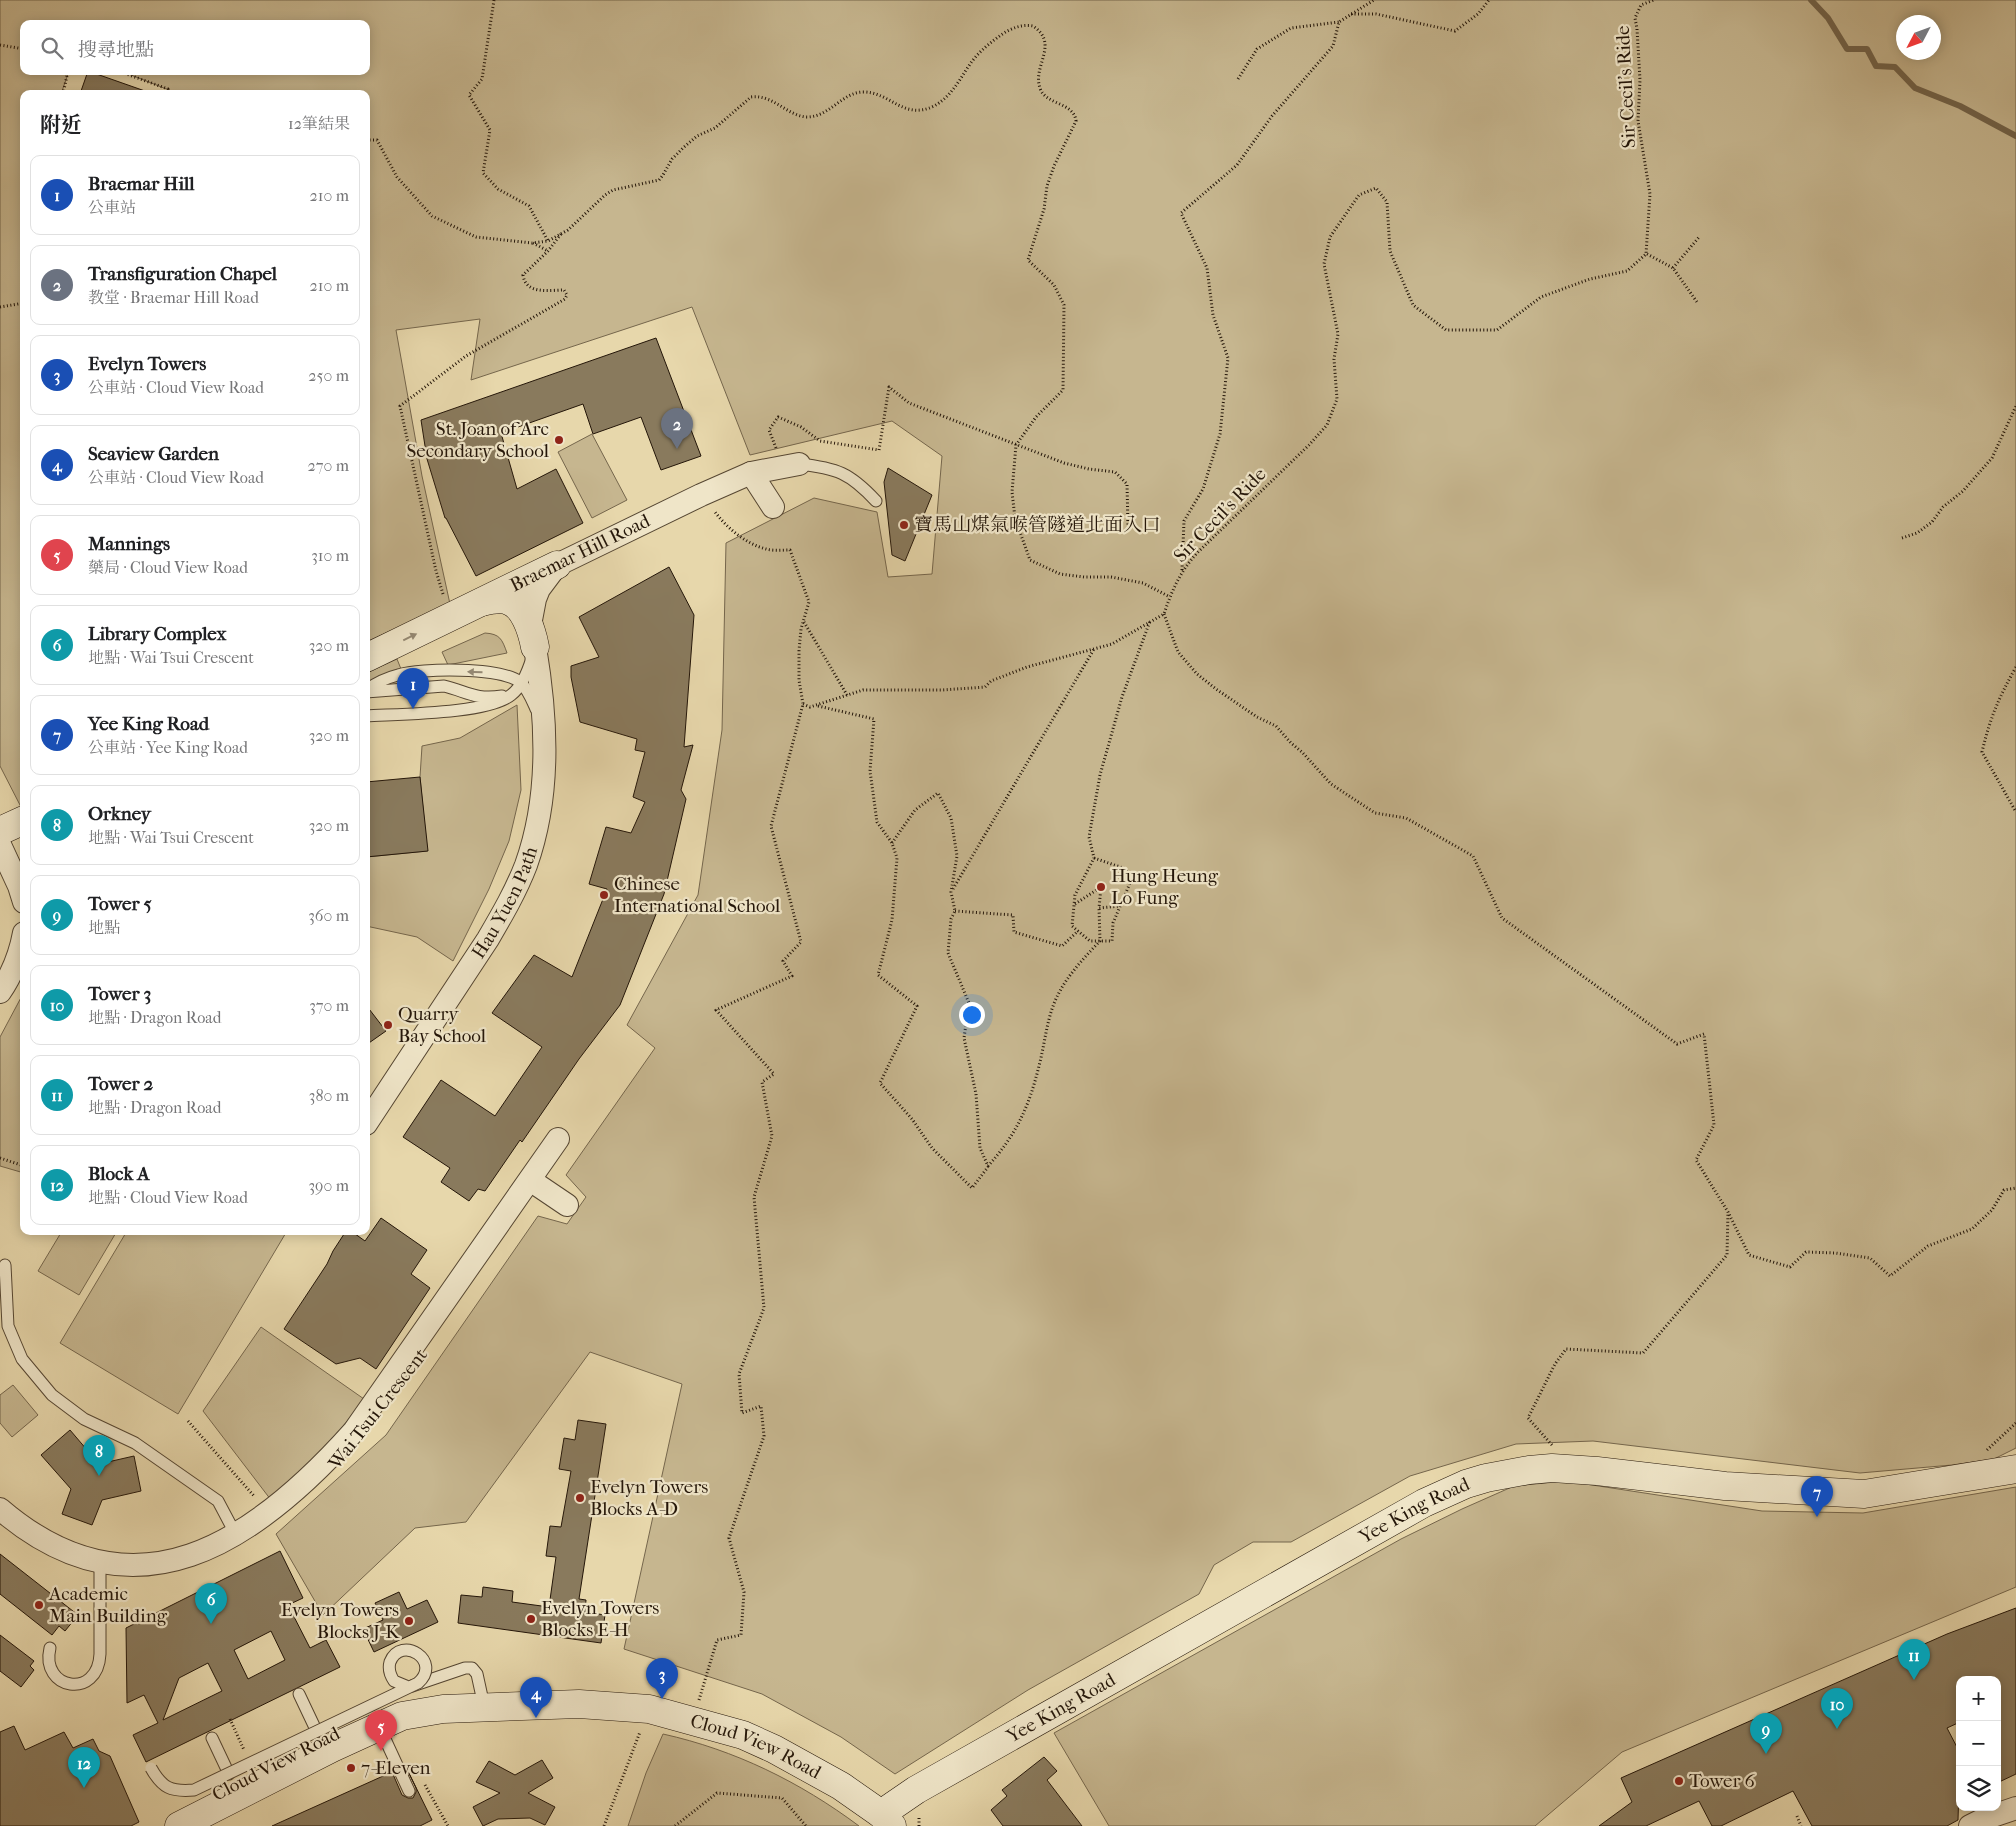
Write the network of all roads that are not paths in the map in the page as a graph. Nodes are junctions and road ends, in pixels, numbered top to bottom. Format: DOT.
graph roads {
  1 [pos="799,464"];
  2 [pos="751,473"];
  3 [pos="876,502"];
  4 [pos="773,507"];
  5 [pos="557,565"];
  6 [pos="476,603"];
  7 [pos="533,641"];
  8 [pos="370,656"];
  9 [pos="521,683"];
  10 [pos="370,688"];
  11 [pos="370,691"];
  12 [pos="512,695"];
  13 [pos="370,716"];
  14 [pos="545,730"];
  15 [pos="20,822"];
  16 [pos="0,831"];
  17 [pos="0,844"];
  18 [pos="20,889"];
  19 [pos="20,954"];
  20 [pos="0,992"];
  21 [pos="370,1118"];
  22 [pos="558,1139"];
  23 [pos="530,1180"];
  24 [pos="567,1205"];
  25 [pos="5,1265"];
  26 [pos="2016,1469"];
  27 [pos="0,1509"];
  28 [pos="236,1535"];
  29 [pos="100,1561"];
  30 [pos="50,1648"];
  31 [pos="299,1694"];
  32 [pos="484,1706"];
  33 [pos="379,1726"];
  34 [pos="317,1732"];
  35 [pos="212,1738"];
  36 [pos="151,1768"];
  37 [pos="229,1774"];
  38 [pos="410,1790"];
  39 [pos="2016,1808"];
  40 [pos="2016,1817"];
  41 [pos="886,1820"];
  42 [pos="189,1824"];
  43 [pos="1970,1826"];
  44 [pos="2005,1826"];
  1 -- 2 [label="street, Braemar Hill Road"];
  1 -- 3 [label="lane"];
  2 -- 4 [label="street"];
  2 -- 5 [label="street, Braemar Hill Road"];
  5 -- 6 [label="street, Braemar Hill Road"];
  5 -- 7 [label="street, Hau Yuen Path"];
  6 -- 7 [label="street"];
  8 -- 6 [label="street, Braemar Hill Road, one-way"];
  7 -- 9 [label="lane"];
  7 -- 14 [label="street, Hau Yuen Path"];
  9 -- 10 [label="lane, one-way"];
  9 -- 12 [label="lane"];
  9 -- 14 [label="lane"];
  11 -- 12 [label="lane"];
  12 -- 13 [label="lane"];
  14 -- 21 [label="street, Hau Yuen Path"];
  15 -- 16 [label="street"];
  17 -- 18 [label="street"];
  19 -- 20 [label="street"];
  22 -- 23 [label="street, Wai Tsui Crescent"];
  23 -- 24 [label="street"];
  23 -- 28 [label="street, Wai Tsui Crescent"];
  25 -- 28 [label="lane"];
  26 -- 41 [label="street, Yee King Road"];
  27 -- 29 [label="street, Wai Tsui Crescent"];
  28 -- 29 [label="street, Wai Tsui Crescent"];
  29 -- 30 [label="lane"];
  31 -- 34 [label="lane"];
  32 -- 33 [label="street, Cloud View Road"];
  32 -- 34 [label="lane, bridge"];
  32 -- 41 [label="street, Cloud View Road"];
  33 -- 38 [label="lane"];
  33 -- 42 [label="street, Cloud View Road"];
  34 -- 37 [label="lane, bridge"];
  35 -- 37 [label="lane"];
  36 -- 37 [label="lane, bridge"];
  39 -- 43 [label="street"];
  40 -- 44 [label="street"];
}
